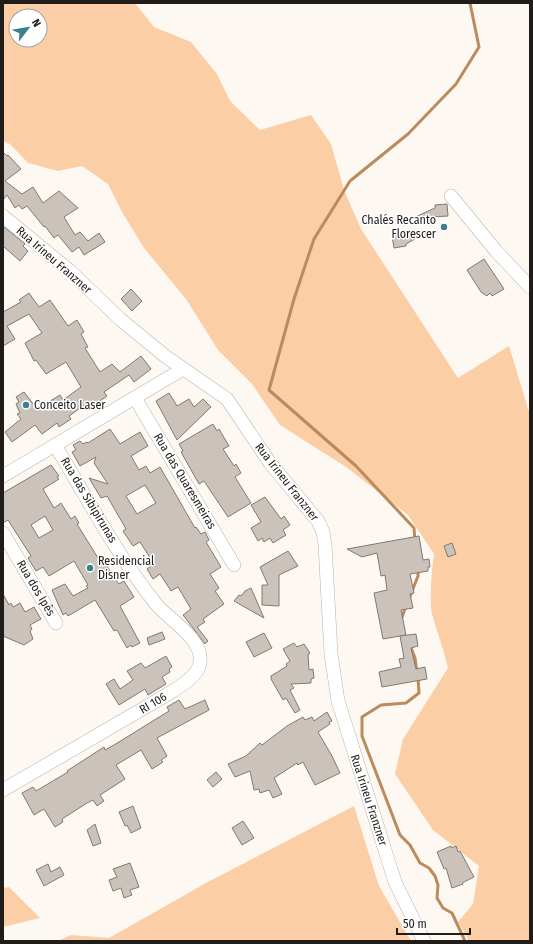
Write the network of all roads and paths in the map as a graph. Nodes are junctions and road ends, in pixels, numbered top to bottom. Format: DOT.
graph roads {
  1 [pos="452,196"];
  2 [pos="3,216"];
  3 [pos="530,287"];
  4 [pos="183,369"];
  5 [pos="135,398"];
  6 [pos="55,445"];
  7 [pos="3,476"];
  8 [pos="3,533"];
  9 [pos="234,565"];
  10 [pos="134,576"];
  11 [pos="56,623"];
  12 [pos="3,790"];
  13 [pos="424,941"];
  1 -- 3 [label="street"];
  2 -- 4 [label="street, Rua Irineu Franzner"];
  4 -- 5 [label="street"];
  4 -- 13 [label="street, Rua Irineu Franzner"];
  5 -- 6 [label="street"];
  5 -- 9 [label="street, Rua das Quaresmeiras"];
  6 -- 7 [label="street"];
  6 -- 10 [label="street, Rua das Sibipirunas"];
  8 -- 11 [label="street, Rua dos Ipês"];
  10 -- 12 [label="street, RI 106"];
}
